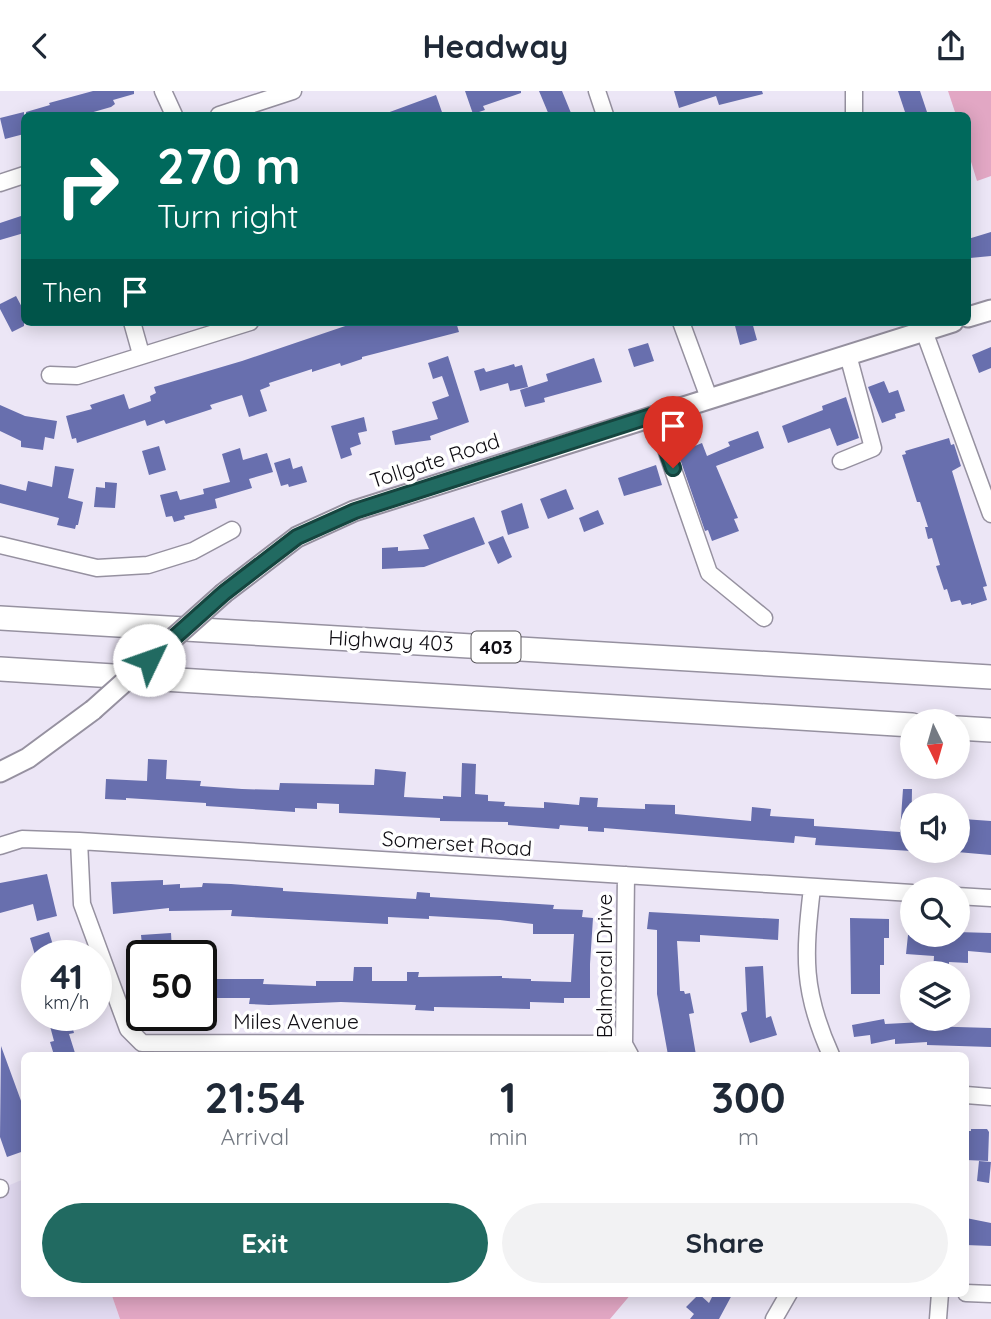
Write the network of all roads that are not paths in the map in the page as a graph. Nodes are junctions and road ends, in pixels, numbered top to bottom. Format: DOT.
graph roads {
  1 [pos="163,91"];
  2 [pos="293,91"];
  3 [pos="597,91"];
  4 [pos="854,91"];
  5 [pos="173,112"];
  6 [pos="228,112"];
  7 [pos="604,112"];
  8 [pos="854,112"];
  9 [pos="21,176"];
  10 [pos="0,183"];
  11 [pos="991,310"];
  12 [pos="971,316"];
  13 [pos="133,326"];
  14 [pos="236,326"];
  15 [pos="682,326"];
  16 [pos="940,326"];
  17 [pos="924,331"];
  18 [pos="141,354"];
  19 [pos="848,355"];
  20 [pos="50,375"];
  21 [pos="709,398"];
  22 [pos="654,415"];
  23 [pos="841,461"];
  24 [pos="991,514"];
  25 [pos="232,530"];
  26 [pos="0,545"];
  27 [pos="0,618"];
  28 [pos="764,618"];
  29 [pos="0,669"];
  30 [pos="991,677"];
  31 [pos="900,724"];
  32 [pos="970,729"];
  33 [pos="991,730"];
  34 [pos="0,772"];
  35 [pos="79,841"];
  36 [pos="0,846"];
  37 [pos="626,875"];
  38 [pos="813,888"];
  39 [pos="900,892"];
  40 [pos="970,897"];
  41 [pos="991,898"];
  42 [pos="627,1050"];
  43 [pos="830,1052"];
  44 [pos="969,1095"];
  45 [pos="991,1097"];
  46 [pos="969,1293"];
  47 [pos="991,1294"];
  48 [pos="787,1297"];
  49 [pos="940,1297"];
  50 [pos="774,1319"];
  51 [pos="938,1319"];
  1 -- 5 [label="street"];
  2 -- 6 [label="street"];
  3 -- 7 [label="street"];
  4 -- 8 [label="street"];
  9 -- 10 [label="street"];
  11 -- 12 [label="main road"];
  13 -- 18 [label="street"];
  14 -- 18 [label="street"];
  15 -- 21 [label="street"];
  16 -- 17 [label="main road, Tollgate Road"];
  17 -- 19 [label="main road, Tollgate Road"];
  17 -- 24 [label="street"];
  18 -- 20 [label="street"];
  19 -- 21 [label="main road, Tollgate Road"];
  19 -- 23 [label="street"];
  21 -- 22 [label="main road, Tollgate Road"];
  22 -- 28 [label="street"];
  22 -- 34 [label="main road, Tollgate Road, bridge"];
  25 -- 26 [label="street"];
  27 -- 30 [label="highway, Highway 403 / 403"];
  29 -- 31 [label="highway"];
  32 -- 33 [label="highway"];
  35 -- 36 [label="street, Somerset Road"];
  35 -- 37 [label="street, Somerset Road"];
  35 -- 42 [label="street, Miles Avenue"];
  37 -- 38 [label="street, Somerset Road"];
  37 -- 42 [label="street, Balmoral Drive"];
  38 -- 39 [label="street, Somerset Road"];
  38 -- 43 [label="street"];
  40 -- 41 [label="street"];
  44 -- 45 [label="street"];
  46 -- 47 [label="street"];
  48 -- 50 [label="street"];
  49 -- 51 [label="street"];
}
